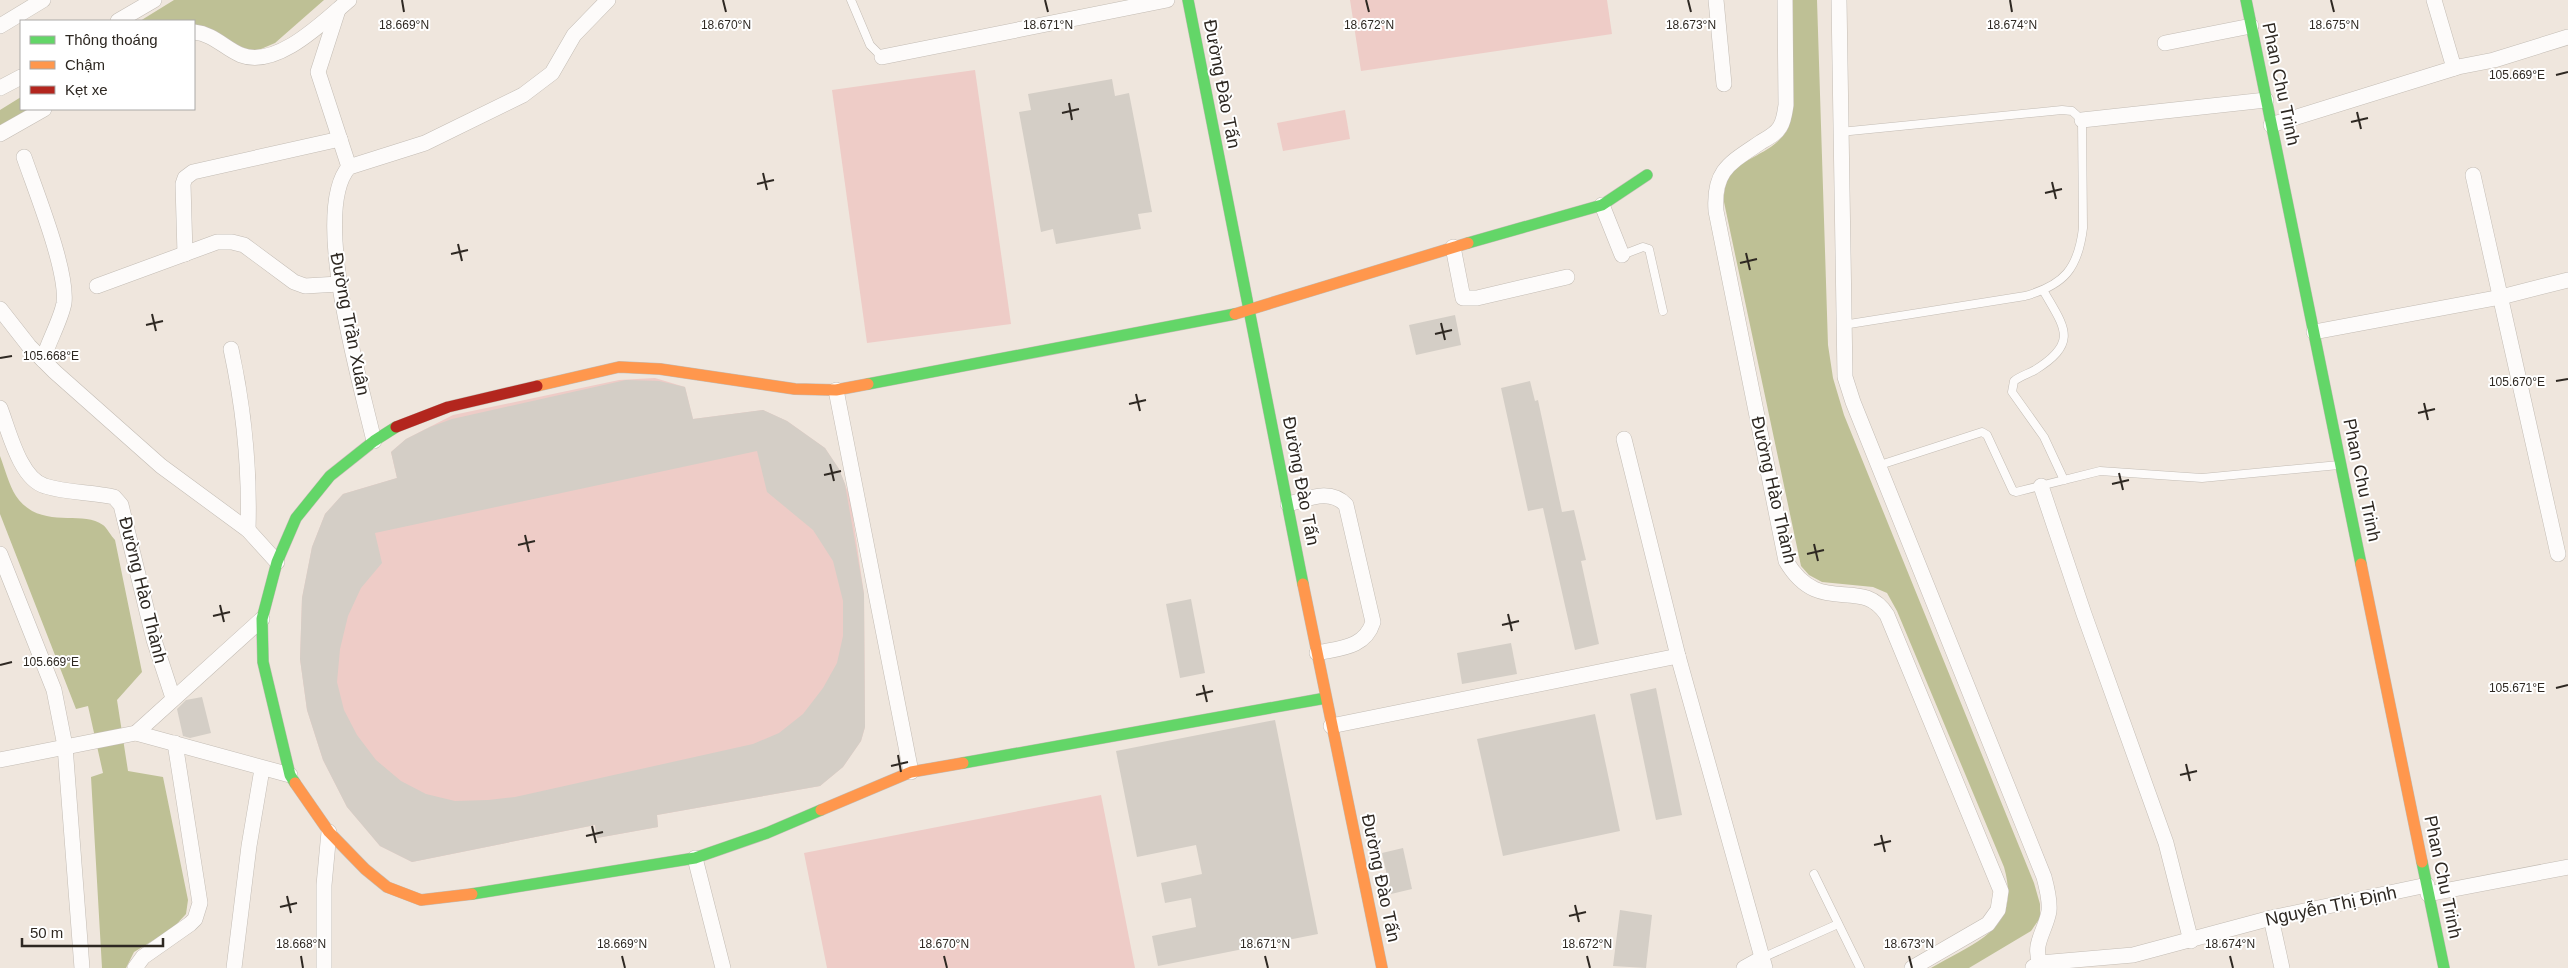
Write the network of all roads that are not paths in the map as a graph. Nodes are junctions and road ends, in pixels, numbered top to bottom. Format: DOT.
graph roads {
  1 [pos="43,0"];
  2 [pos="154,0"];
  3 [pos="608,0"];
  4 [pos="851,0"];
  5 [pos="1167,0"];
  6 [pos="1188,0"];
  7 [pos="1716,0"];
  8 [pos="1785,0"];
  9 [pos="1838,0"];
  10 [pos="2246,0"];
  11 [pos="2434,0"];
  12 [pos="344,5"];
  13 [pos="120,20"];
  14 [pos="0,26"];
  15 [pos="2251,26"];
  16 [pos="195,32"];
  17 [pos="2568,37"];
  18 [pos="2165,43"];
  19 [pos="882,57"];
  20 [pos="2454,68"];
  21 [pos="20,78"];
  22 [pos="1724,84"];
  23 [pos="0,88"];
  24 [pos="2266,100"];
  25 [pos="42,110"];
  26 [pos="2082,120"];
  27 [pos="2271,124"];
  28 [pos="1840,132"];
  29 [pos="0,134"];
  30 [pos="340,140"];
  31 [pos="24,157"];
  32 [pos="349,167"];
  33 [pos="1647,175"];
  34 [pos="2473,175"];
  35 [pos="1602,204"];
  36 [pos="1453,247"];
  37 [pos="184,254"];
  38 [pos="1622,255"];
  39 [pos="1568,277"];
  40 [pos="2568,280"];
  41 [pos="340,284"];
  42 [pos="97,286"];
  43 [pos="2043,290"];
  44 [pos="2500,297"];
  45 [pos="0,309"];
  46 [pos="1250,311"];
  47 [pos="1663,311"];
  48 [pos="1843,325"];
  49 [pos="2314,332"];
  50 [pos="231,349"];
  51 [pos="43,360"];
  52 [pos="836,390"];
  53 [pos="0,408"];
  54 [pos="1624,439"];
  55 [pos="374,441"];
  56 [pos="1880,464"];
  57 [pos="2341,464"];
  58 [pos="2064,480"];
  59 [pos="2041,486"];
  60 [pos="1288,504"];
  61 [pos="248,530"];
  62 [pos="0,554"];
  63 [pos="2558,554"];
  64 [pos="277,562"];
  65 [pos="262,619"];
  66 [pos="1316,653"];
  67 [pos="1678,656"];
  68 [pos="173,698"];
  69 [pos="1326,698"];
  70 [pos="1331,726"];
  71 [pos="136,734"];
  72 [pos="175,743"];
  73 [pos="65,746"];
  74 [pos="0,760"];
  75 [pos="262,769"];
  76 [pos="911,772"];
  77 [pos="290,775"];
  78 [pos="329,832"];
  79 [pos="695,858"];
  80 [pos="2568,867"];
  81 [pos="1814,874"];
  82 [pos="2427,889"];
  83 [pos="2271,918"];
  84 [pos="1838,924"];
  85 [pos="2192,941"];
  86 [pos="2134,961"];
  87 [pos="1764,963"];
  88 [pos="2036,966"];
  89 [pos="82,968"];
  90 [pos="135,968"];
  91 [pos="234,968"];
  92 [pos="324,968"];
  93 [pos="723,968"];
  94 [pos="1382,968"];
  95 [pos="1744,968"];
  96 [pos="1860,968"];
  97 [pos="1912,968"];
  98 [pos="2282,968"];
  99 [pos="2444,968"];
  1 -- 14 [label="street"];
  2 -- 13 [label="street"];
  3 -- 32 [label="street"];
  4 -- 19 [label="lane"];
  5 -- 19 [label="street"];
  6 -- 46 [label="street, Đường Đào Tấn"];
  7 -- 22 [label="street"];
  8 -- 97 [label="street, Đường Hào Thành"];
  9 -- 28 [label="street"];
  10 -- 15 [label="street, Phan Chu Trinh"];
  11 -- 20 [label="street"];
  12 -- 16 [label="street"];
  12 -- 30 [label="street"];
  15 -- 18 [label="street"];
  15 -- 24 [label="street, Phan Chu Trinh"];
  17 -- 20 [label="street"];
  20 -- 27 [label="street"];
  21 -- 23 [label="street"];
  24 -- 26 [label="street"];
  24 -- 27 [label="street, Phan Chu Trinh"];
  25 -- 29 [label="street"];
  26 -- 28 [label="lane"];
  26 -- 43 [label="lane"];
  27 -- 49 [label="street, Phan Chu Trinh"];
  28 -- 48 [label="street"];
  30 -- 32 [label="street"];
  30 -- 37 [label="street"];
  31 -- 51 [label="street"];
  32 -- 41 [label="street, Đường Trần Xuân"];
  33 -- 35 [label="street"];
  34 -- 44 [label="street"];
  35 -- 36 [label="street"];
  35 -- 38 [label="street"];
  36 -- 39 [label="street"];
  36 -- 46 [label="street"];
  37 -- 41 [label="street"];
  37 -- 42 [label="street"];
  38 -- 47 [label="lane"];
  40 -- 44 [label="street"];
  41 -- 55 [label="street, Đường Trần Xuân"];
  43 -- 48 [label="lane"];
  43 -- 58 [label="lane"];
  44 -- 49 [label="street"];
  44 -- 63 [label="street"];
  45 -- 51 [label="street"];
  46 -- 52 [label="street"];
  46 -- 60 [label="street, Đường Đào Tấn"];
  48 -- 56 [label="street"];
  49 -- 57 [label="street, Phan Chu Trinh"];
  50 -- 61 [label="street"];
  51 -- 61 [label="street"];
  52 -- 55 [label="street"];
  52 -- 76 [label="street"];
  53 -- 68 [label="street, Đường Hào Thành"];
  54 -- 67 [label="street"];
  55 -- 64 [label="street"];
  56 -- 59 [label="lane"];
  56 -- 88 [label="street"];
  57 -- 58 [label="lane"];
  57 -- 82 [label="street, Phan Chu Trinh"];
  58 -- 59 [label="lane"];
  59 -- 85 [label="street"];
  60 -- 66 [label="street, Đường Đào Tấn"];
  60 -- 66 [label="street"];
  61 -- 64 [label="street"];
  62 -- 73 [label="street"];
  64 -- 65 [label="street"];
  65 -- 68 [label="street"];
  65 -- 77 [label="street"];
  66 -- 69 [label="street, Đường Đào Tấn"];
  67 -- 70 [label="street"];
  67 -- 87 [label="street"];
  68 -- 71 [label="street"];
  69 -- 70 [label="street, Đường Đào Tấn"];
  69 -- 76 [label="street"];
  70 -- 94 [label="street, Đường Đào Tấn"];
  71 -- 72 [label="street"];
  71 -- 73 [label="street"];
  72 -- 75 [label="street"];
  72 -- 90 [label="street"];
  73 -- 74 [label="street"];
  73 -- 89 [label="street"];
  75 -- 77 [label="street"];
  75 -- 91 [label="street"];
  76 -- 79 [label="street"];
  77 -- 78 [label="street"];
  78 -- 79 [label="street"];
  78 -- 92 [label="street"];
  79 -- 93 [label="street"];
  80 -- 82 [label="street, Nguyễn Thị Định"];
  81 -- 84 [label="lane"];
  82 -- 83 [label="street, Nguyễn Thị Định"];
  82 -- 99 [label="street, Phan Chu Trinh"];
  83 -- 85 [label="street, Nguyễn Thị Định"];
  83 -- 98 [label="street"];
  84 -- 87 [label="lane"];
  84 -- 96 [label="lane"];
  85 -- 86 [label="street, Nguyễn Thị Định"];
  86 -- 88 [label="street, Nguyễn Thị Định"];
  87 -- 95 [label="street"];
}
